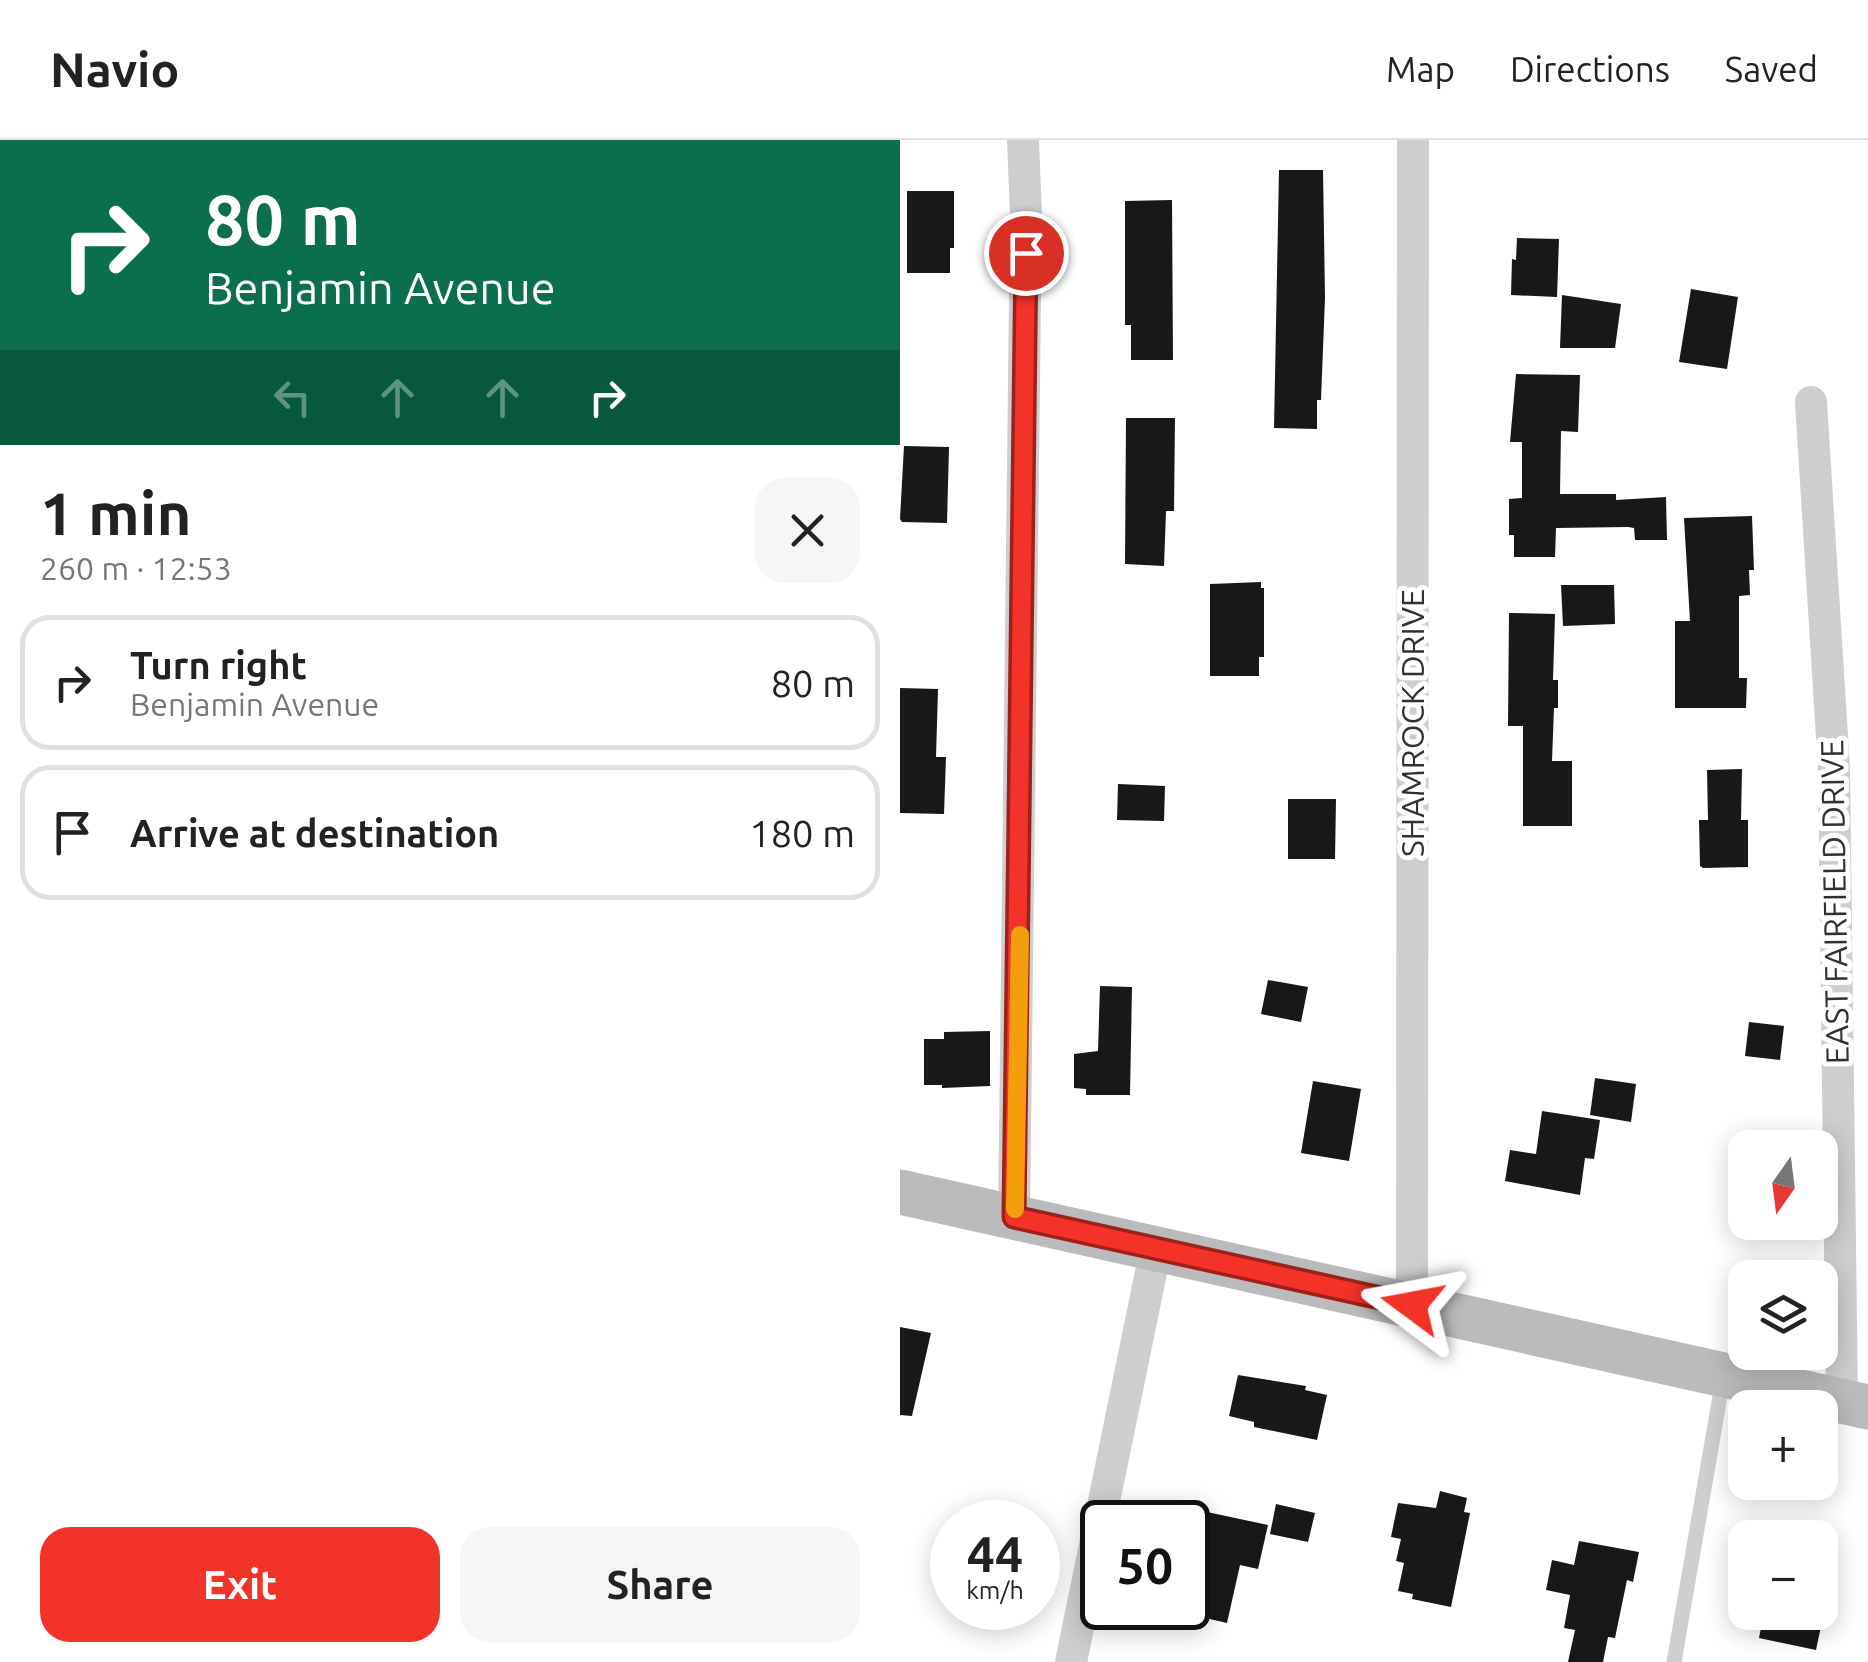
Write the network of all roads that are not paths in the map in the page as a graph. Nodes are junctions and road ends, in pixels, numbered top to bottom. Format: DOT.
graph roads {
  1 [pos="1023,140"];
  2 [pos="1414,140"];
  3 [pos="1811,402"];
  4 [pos="900,1192"];
  5 [pos="1014,1217"];
  6 [pos="1156,1248"];
  7 [pos="1412,1305"];
  8 [pos="1724,1376"];
  9 [pos="1855,1405"];
  10 [pos="1071,1662"];
  11 [pos="1674,1662"];
  1 -- 5 [label="street"];
  2 -- 7 [label="street, SHAMROCK DRIVE"];
  3 -- 9 [label="street, EAST FAIRFIELD DRIVE"];
  4 -- 5 [label="main road"];
  5 -- 6 [label="main road"];
  6 -- 7 [label="main road"];
  6 -- 10 [label="street"];
  7 -- 8 [label="main road"];
  8 -- 9 [label="main road"];
  8 -- 11 [label="lane"];
}
